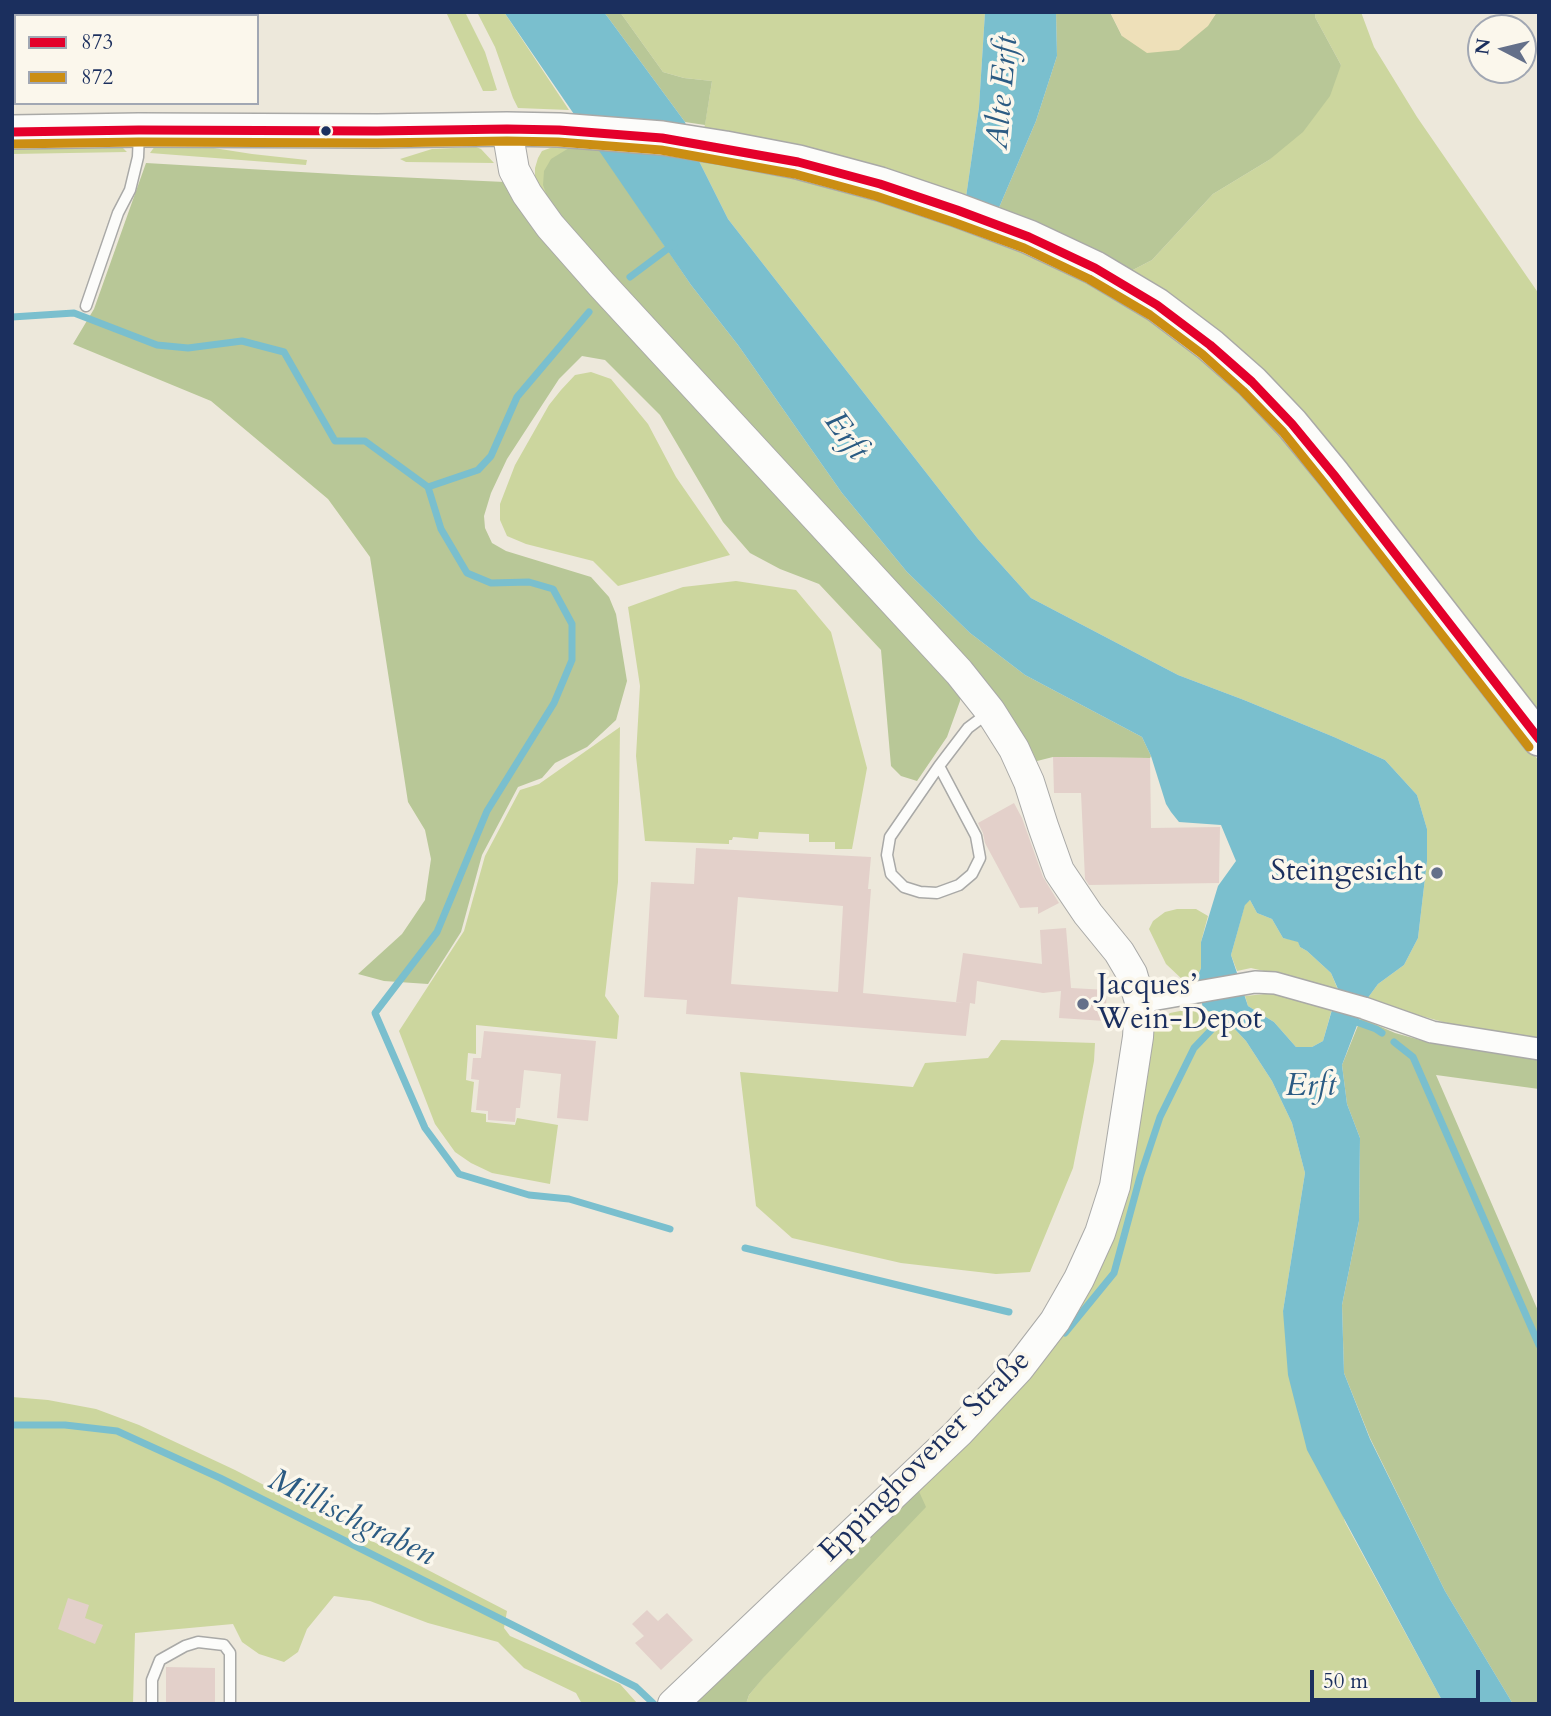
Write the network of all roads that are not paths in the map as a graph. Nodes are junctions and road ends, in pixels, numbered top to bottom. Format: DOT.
graph roads {
  1 [pos="507,129"];
  2 [pos="139,130"];
  3 [pos="12,132"];
  4 [pos="86,306"];
  5 [pos="990,711"];
  6 [pos="1539,739"];
  7 [pos="939,766"];
  8 [pos="1140,1002"];
  9 [pos="1539,1049"];
  10 [pos="679,1698"];
  11 [pos="152,1704"];
  12 [pos="230,1704"];
  1 -- 2 [label="main road"];
  1 -- 5 [label="main road"];
  1 -- 6 [label="main road"];
  2 -- 3 [label="main road"];
  2 -- 4 [label="lane"];
  5 -- 7 [label="lane"];
  5 -- 8 [label="main road"];
  7 -- 7 [label="lane"];
  8 -- 9 [label="street"];
  8 -- 10 [label="main road, Eppinghovener Straße"];
  11 -- 12 [label="lane"];
}
